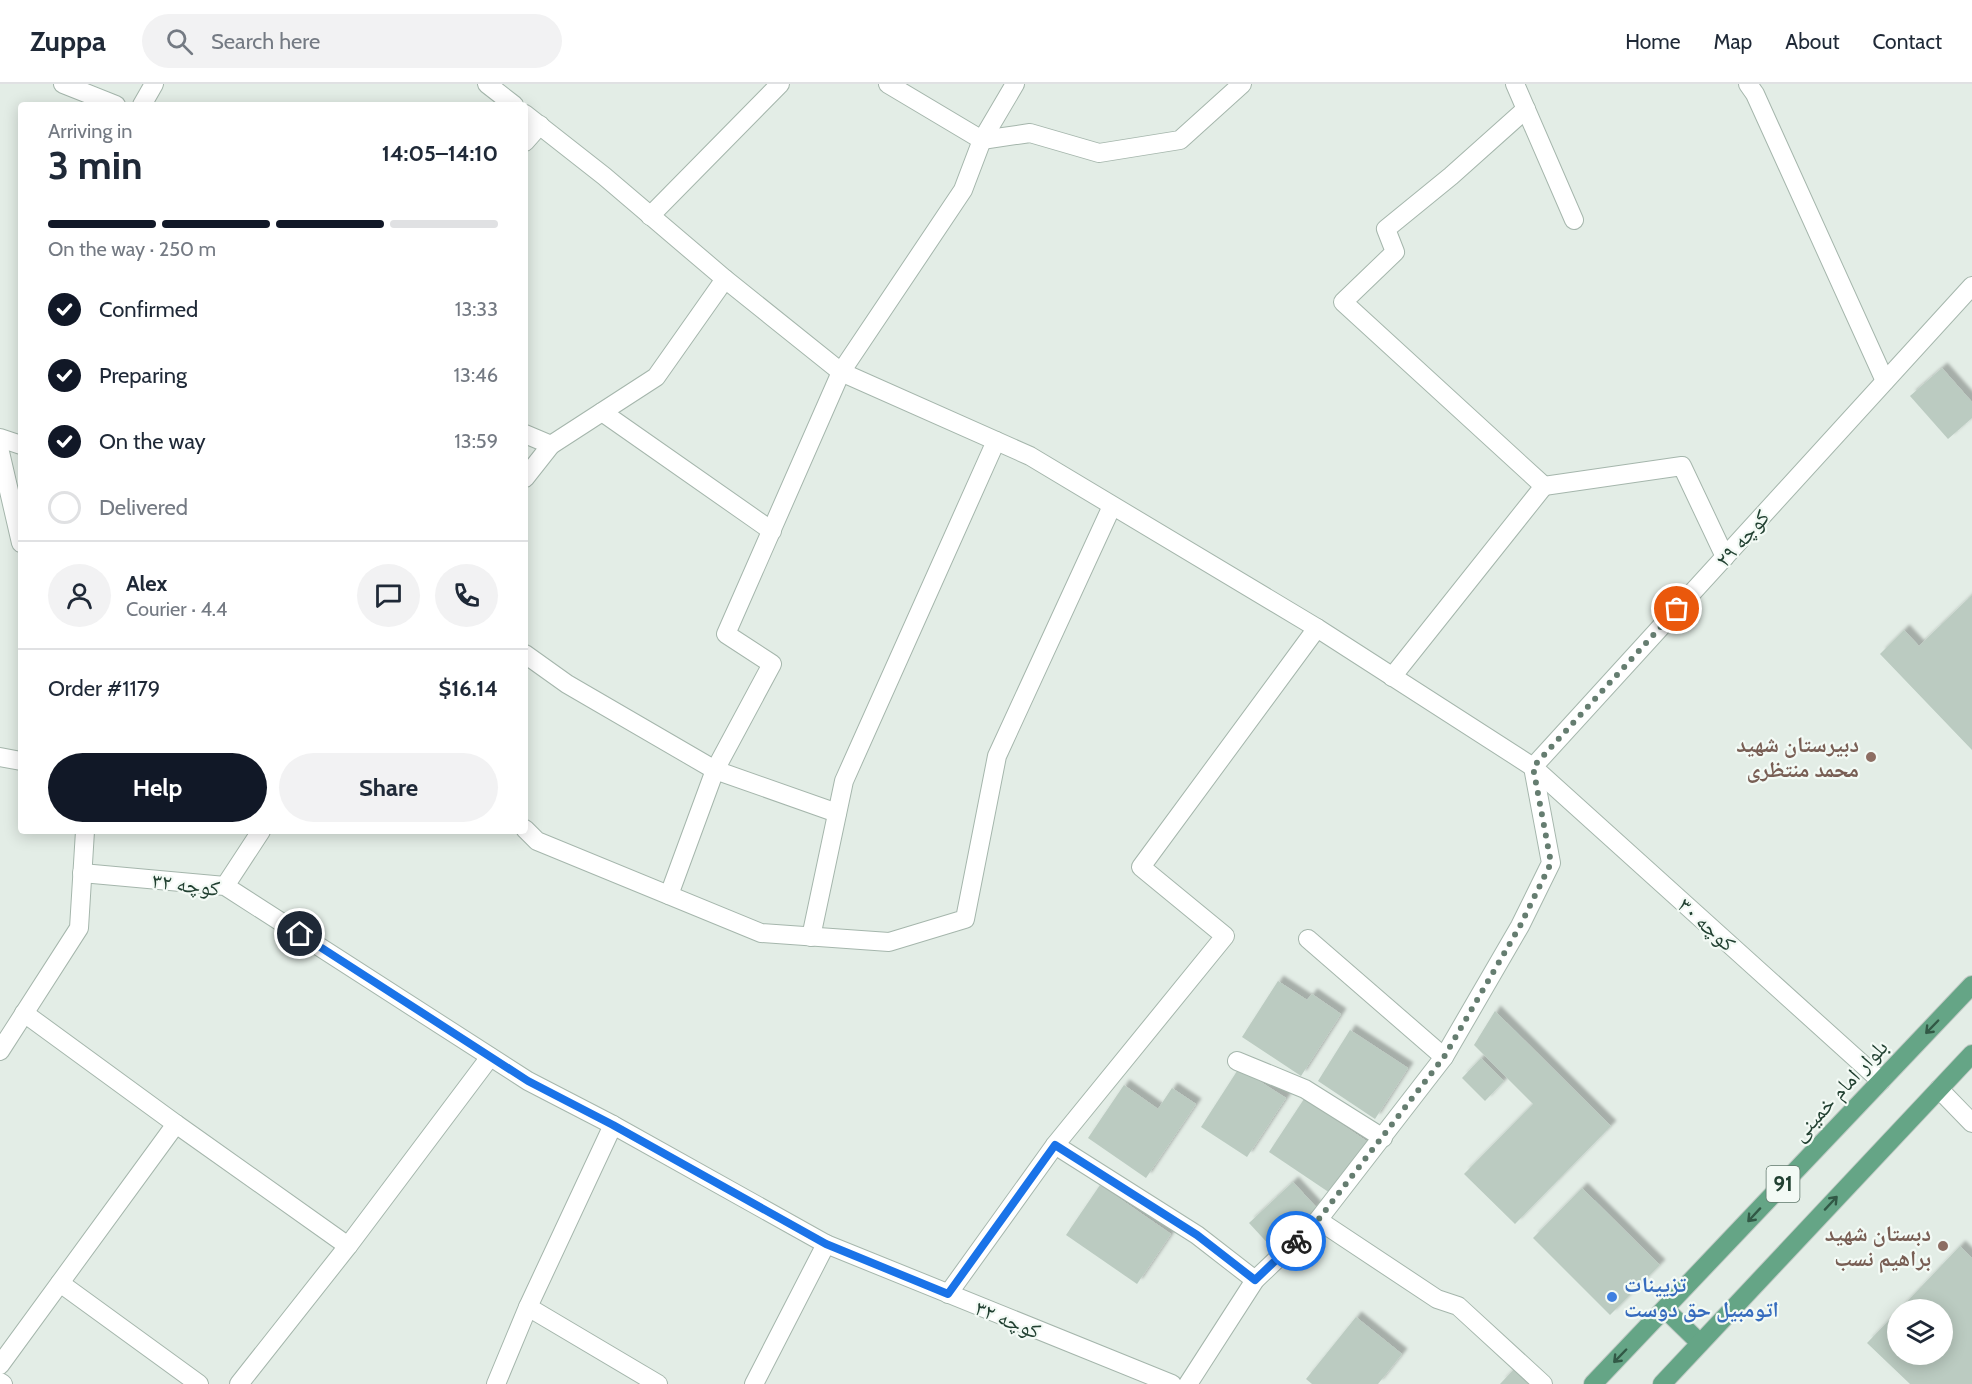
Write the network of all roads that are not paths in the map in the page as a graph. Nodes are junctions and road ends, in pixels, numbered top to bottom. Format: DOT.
graph roads {
  1 [pos="63,84"];
  2 [pos="154,84"];
  3 [pos="487,84"];
  4 [pos="780,84"];
  5 [pos="888,84"];
  6 [pos="1015,84"];
  7 [pos="1242,84"];
  8 [pos="1515,84"];
  9 [pos="1748,84"];
  10 [pos="108,102"];
  11 [pos="144,102"];
  12 [pos="510,102"];
  13 [pos="1526,109"];
  14 [pos="528,116"];
  15 [pos="540,125"];
  16 [pos="528,139"];
  17 [pos="982,140"];
  18 [pos="650,216"];
  19 [pos="1574,220"];
  20 [pos="725,279"];
  21 [pos="1972,286"];
  22 [pos="841,372"];
  23 [pos="1886,381"];
  24 [pos="602,412"];
  25 [pos="528,435"];
  26 [pos="0,438"];
  27 [pos="996,441"];
  28 [pos="18,444"];
  29 [pos="551,445"];
  30 [pos="0,452"];
  31 [pos="528,474"];
  32 [pos="1544,486"];
  33 [pos="1112,506"];
  34 [pos="18,530"];
  35 [pos="772,531"];
  36 [pos="1725,556"];
  37 [pos="1317,628"];
  38 [pos="528,656"];
  39 [pos="1392,677"];
  40 [pos="0,757"];
  41 [pos="18,760"];
  42 [pos="1533,767"];
  43 [pos="715,770"];
  44 [pos="837,813"];
  45 [pos="528,833"];
  46 [pos="85,834"];
  47 [pos="259,834"];
  48 [pos="82,873"];
  49 [pos="225,886"];
  50 [pos="669,895"];
  51 [pos="811,937"];
  52 [pos="1308,939"];
  53 [pos="1972,985"];
  54 [pos="24,1013"];
  55 [pos="0,1051"];
  56 [pos="1972,1054"];
  57 [pos="490,1057"];
  58 [pos="1444,1057"];
  59 [pos="1237,1061"];
  60 [pos="1881,1081"];
  61 [pos="1939,1089"];
  62 [pos="1972,1123"];
  63 [pos="176,1124"];
  64 [pos="613,1125"];
  65 [pos="1383,1138"];
  66 [pos="1055,1145"];
  67 [pos="1318,1220"];
  68 [pos="826,1244"];
  69 [pos="348,1246"];
  70 [pos="1255,1280"];
  71 [pos="60,1283"];
  72 [pos="948,1294"];
  73 [pos="528,1307"];
  74 [pos="1665,1309"];
  75 [pos="1700,1343"];
  76 [pos="0,1365"];
  77 [pos="762,1382"];
  78 [pos="199,1384"];
  79 [pos="239,1384"];
  80 [pos="496,1384"];
  81 [pos="658,1384"];
  82 [pos="1172,1384"];
  83 [pos="1188,1384"];
  84 [pos="1543,1384"];
  85 [pos="1593,1384"];
  86 [pos="1662,1384"];
  1 -- 10 [label="street"];
  2 -- 11 [label="street"];
  3 -- 12 [label="street"];
  4 -- 18 [label="street"];
  5 -- 17 [label="street"];
  6 -- 17 [label="street"];
  7 -- 17 [label="street"];
  8 -- 13 [label="street"];
  9 -- 23 [label="street"];
  13 -- 19 [label="street"];
  13 -- 32 [label="street"];
  14 -- 15 [label="street, کوچه ۳۰"];
  15 -- 16 [label="street"];
  15 -- 18 [label="street, کوچه ۳۰"];
  17 -- 22 [label="street"];
  18 -- 20 [label="street, کوچه ۳۰"];
  20 -- 22 [label="street, کوچه ۳۰"];
  20 -- 24 [label="street"];
  21 -- 23 [label="street, کوچه ۲۹"];
  22 -- 27 [label="street, کوچه ۳۰"];
  22 -- 35 [label="street"];
  23 -- 36 [label="street, کوچه ۲۹"];
  24 -- 29 [label="street"];
  24 -- 35 [label="street"];
  25 -- 29 [label="street"];
  26 -- 28 [label="street"];
  27 -- 33 [label="street, کوچه ۳۰"];
  27 -- 44 [label="street"];
  29 -- 31 [label="street"];
  30 -- 34 [label="street"];
  32 -- 36 [label="street"];
  32 -- 39 [label="street"];
  33 -- 37 [label="street, کوچه ۳۰"];
  33 -- 51 [label="street"];
  35 -- 43 [label="street"];
  36 -- 42 [label="street, کوچه ۲۹"];
  37 -- 39 [label="street, کوچه ۳۰"];
  37 -- 66 [label="street"];
  38 -- 43 [label="street"];
  39 -- 42 [label="street, کوچه ۳۰"];
  40 -- 41 [label="street"];
  42 -- 58 [label="street"];
  42 -- 60 [label="street, کوچه ۳۰"];
  43 -- 44 [label="street"];
  43 -- 50 [label="street"];
  44 -- 51 [label="street"];
  45 -- 50 [label="street"];
  46 -- 48 [label="street"];
  47 -- 49 [label="street"];
  48 -- 49 [label="street, کوچه ۳۲"];
  48 -- 54 [label="street"];
  49 -- 57 [label="street, کوچه ۳۲"];
  50 -- 51 [label="street"];
  52 -- 58 [label="street"];
  53 -- 60 [label="main road, بلوار امام خمینی / 91, one-way"];
  54 -- 55 [label="street"];
  54 -- 63 [label="street"];
  56 -- 61 [label="main road, 91"];
  57 -- 64 [label="street, کوچه ۳۲"];
  57 -- 69 [label="street"];
  58 -- 65 [label="street"];
  59 -- 65 [label="street"];
  60 -- 74 [label="main road, بلوار امام خمینی / 91, one-way"];
  61 -- 62 [label="street"];
  75 -- 61 [label="main road, 91, one-way"];
  63 -- 69 [label="street"];
  63 -- 71 [label="street"];
  64 -- 68 [label="street, کوچه ۳۲"];
  64 -- 73 [label="street"];
  65 -- 67 [label="street"];
  66 -- 70 [label="street"];
  66 -- 72 [label="street"];
  67 -- 70 [label="street"];
  67 -- 84 [label="street"];
  68 -- 72 [label="street, کوچه ۳۲"];
  68 -- 77 [label="street"];
  69 -- 79 [label="street"];
  70 -- 83 [label="street"];
  71 -- 76 [label="street"];
  71 -- 78 [label="street"];
  72 -- 82 [label="street, کوچه ۳۲"];
  73 -- 80 [label="street"];
  73 -- 81 [label="street"];
  74 -- 75 [label="main road"];
  74 -- 85 [label="main road, بلوار امام خمینی / 91, one-way"];
  75 -- 86 [label="main road, 91"];
}
